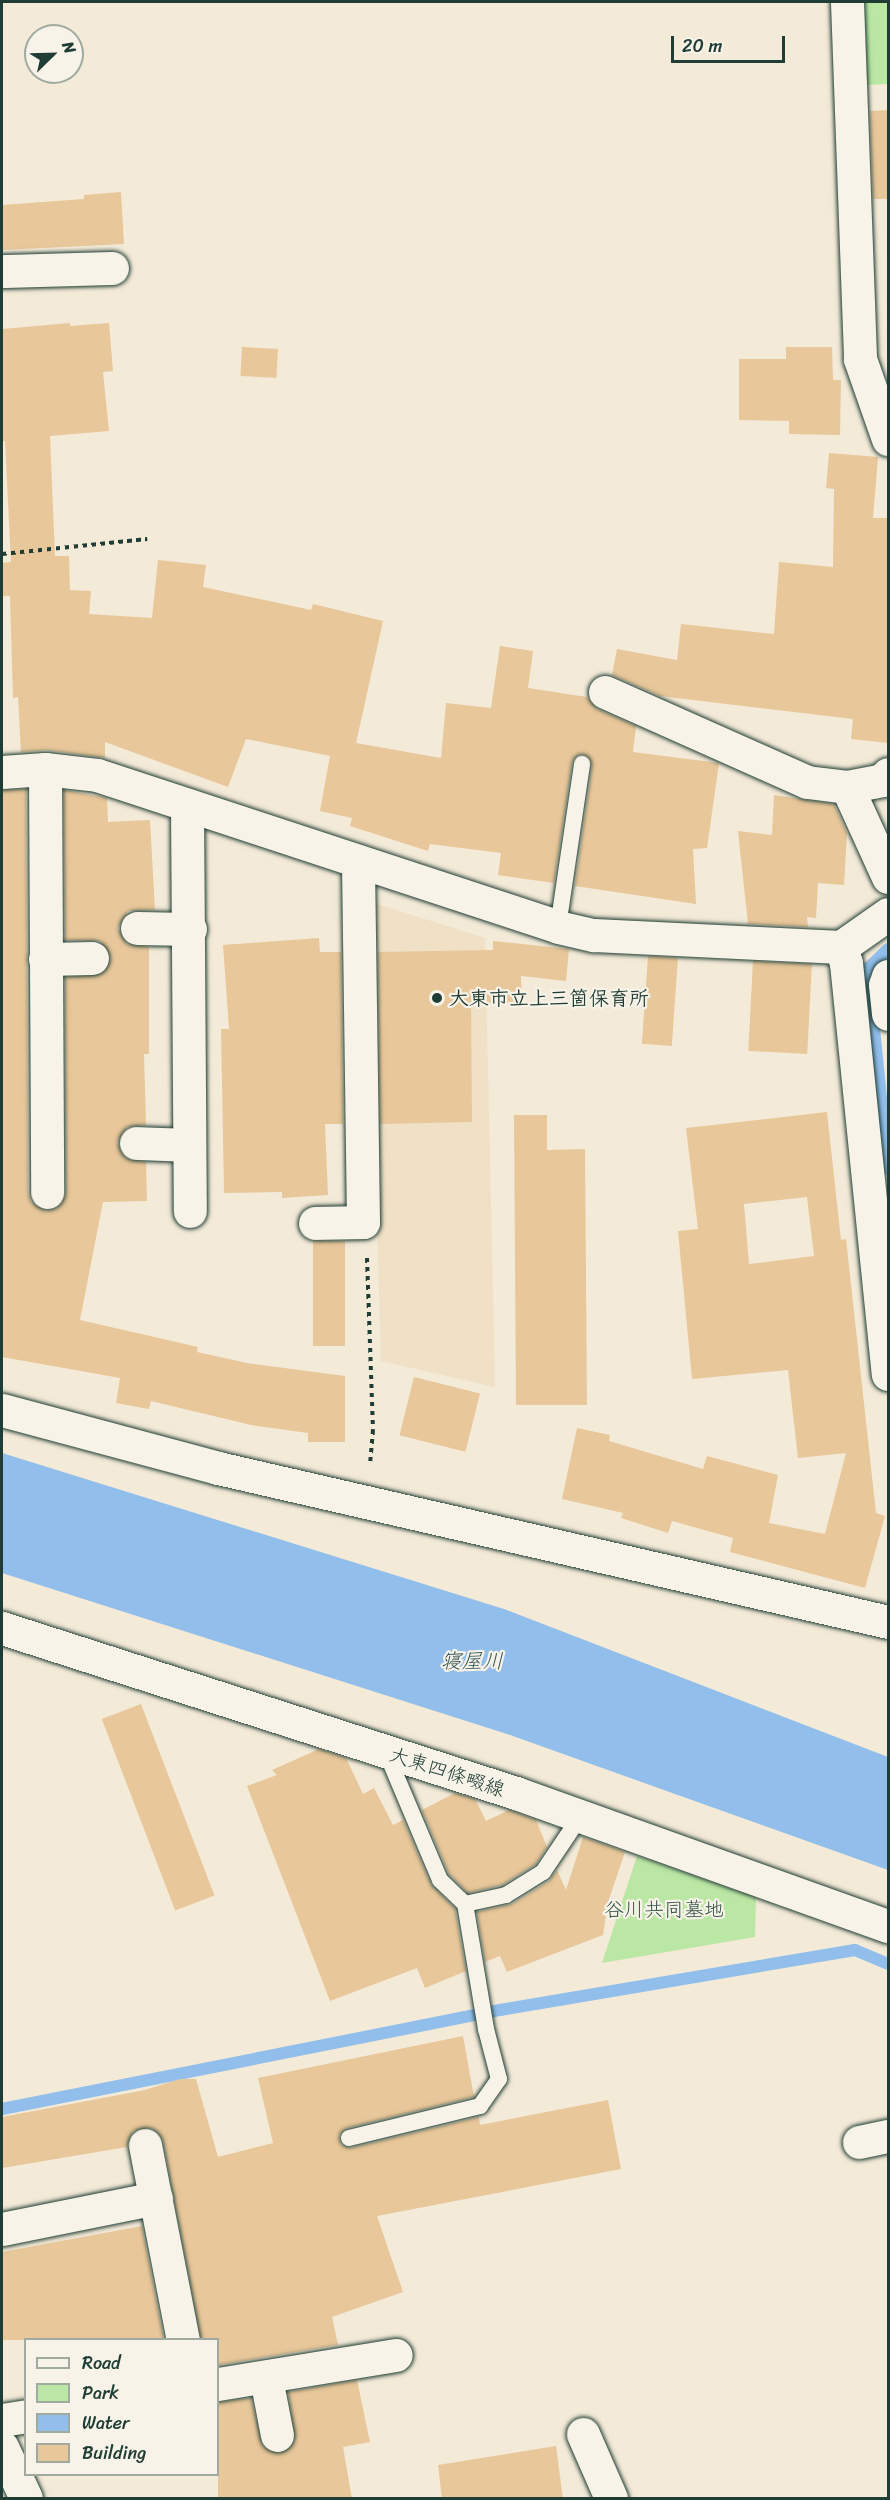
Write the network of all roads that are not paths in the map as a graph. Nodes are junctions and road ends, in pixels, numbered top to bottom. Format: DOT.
graph roads {
  1 [pos="847,2"];
  2 [pos="112,268"];
  3 [pos="2,272"];
  4 [pos="888,440"];
  5 [pos="605,692"];
  6 [pos="582,764"];
  7 [pos="45,769"];
  8 [pos="2,772"];
  9 [pos="888,774"];
  10 [pos="847,787"];
  11 [pos="187,805"];
  12 [pos="358,861"];
  13 [pos="888,877"];
  14 [pos="888,914"];
  15 [pos="558,927"];
  16 [pos="137,928"];
  17 [pos="190,929"];
  18 [pos="841,947"];
  19 [pos="92,958"];
  20 [pos="45,959"];
  21 [pos="888,976"];
  22 [pos="888,1014"];
  23 [pos="136,1143"];
  24 [pos="187,1145"];
  25 [pos="47,1192"];
  26 [pos="190,1211"];
  27 [pos="315,1223"];
  28 [pos="888,1374"];
  29 [pos="2,1410"];
  30 [pos="888,1622"];
  31 [pos="2,1628"];
  32 [pos="386,1752"];
  33 [pos="580,1817"];
  34 [pos="465,1904"];
  35 [pos="888,1926"];
  36 [pos="350,2138"];
  37 [pos="145,2145"];
  38 [pos="156,2198"];
  39 [pos="2,2229"];
  40 [pos="183,2338"];
  41 [pos="396,2355"];
  42 [pos="266,2379"];
  43 [pos="219,2384"];
  44 [pos="24,2416"];
  45 [pos="2,2420"];
  46 [pos="583,2434"];
  47 [pos="277,2435"];
  48 [pos="2,2448"];
  49 [pos="26,2499"];
  50 [pos="611,2499"];
  1 -- 4 [label="street"];
  2 -- 3 [label="street"];
  5 -- 10 [label="street"];
  6 -- 15 [label="lane"];
  7 -- 8 [label="street"];
  7 -- 11 [label="street"];
  7 -- 20 [label="street"];
  9 -- 10 [label="street"];
  10 -- 13 [label="street"];
  11 -- 12 [label="street"];
  11 -- 17 [label="street"];
  12 -- 15 [label="street"];
  12 -- 27 [label="street"];
  14 -- 18 [label="street"];
  15 -- 18 [label="street"];
  16 -- 17 [label="street"];
  17 -- 24 [label="street"];
  18 -- 28 [label="street"];
  19 -- 20 [label="street"];
  20 -- 25 [label="street"];
  21 -- 22 [label="street"];
  23 -- 24 [label="street"];
  24 -- 26 [label="street"];
  29 -- 30 [label="street"];
  31 -- 32 [label="street, 大東四條畷線"];
  32 -- 33 [label="street, 大東四條畷線"];
  32 -- 34 [label="lane"];
  33 -- 34 [label="lane"];
  33 -- 35 [label="street, 大東四條畷線"];
  34 -- 36 [label="lane"];
  37 -- 38 [label="street"];
  38 -- 39 [label="street"];
  38 -- 40 [label="street"];
  41 -- 42 [label="street"];
  42 -- 43 [label="street"];
  42 -- 47 [label="street"];
  44 -- 45 [label="street"];
  46 -- 50 [label="street"];
  48 -- 49 [label="street"];
}
